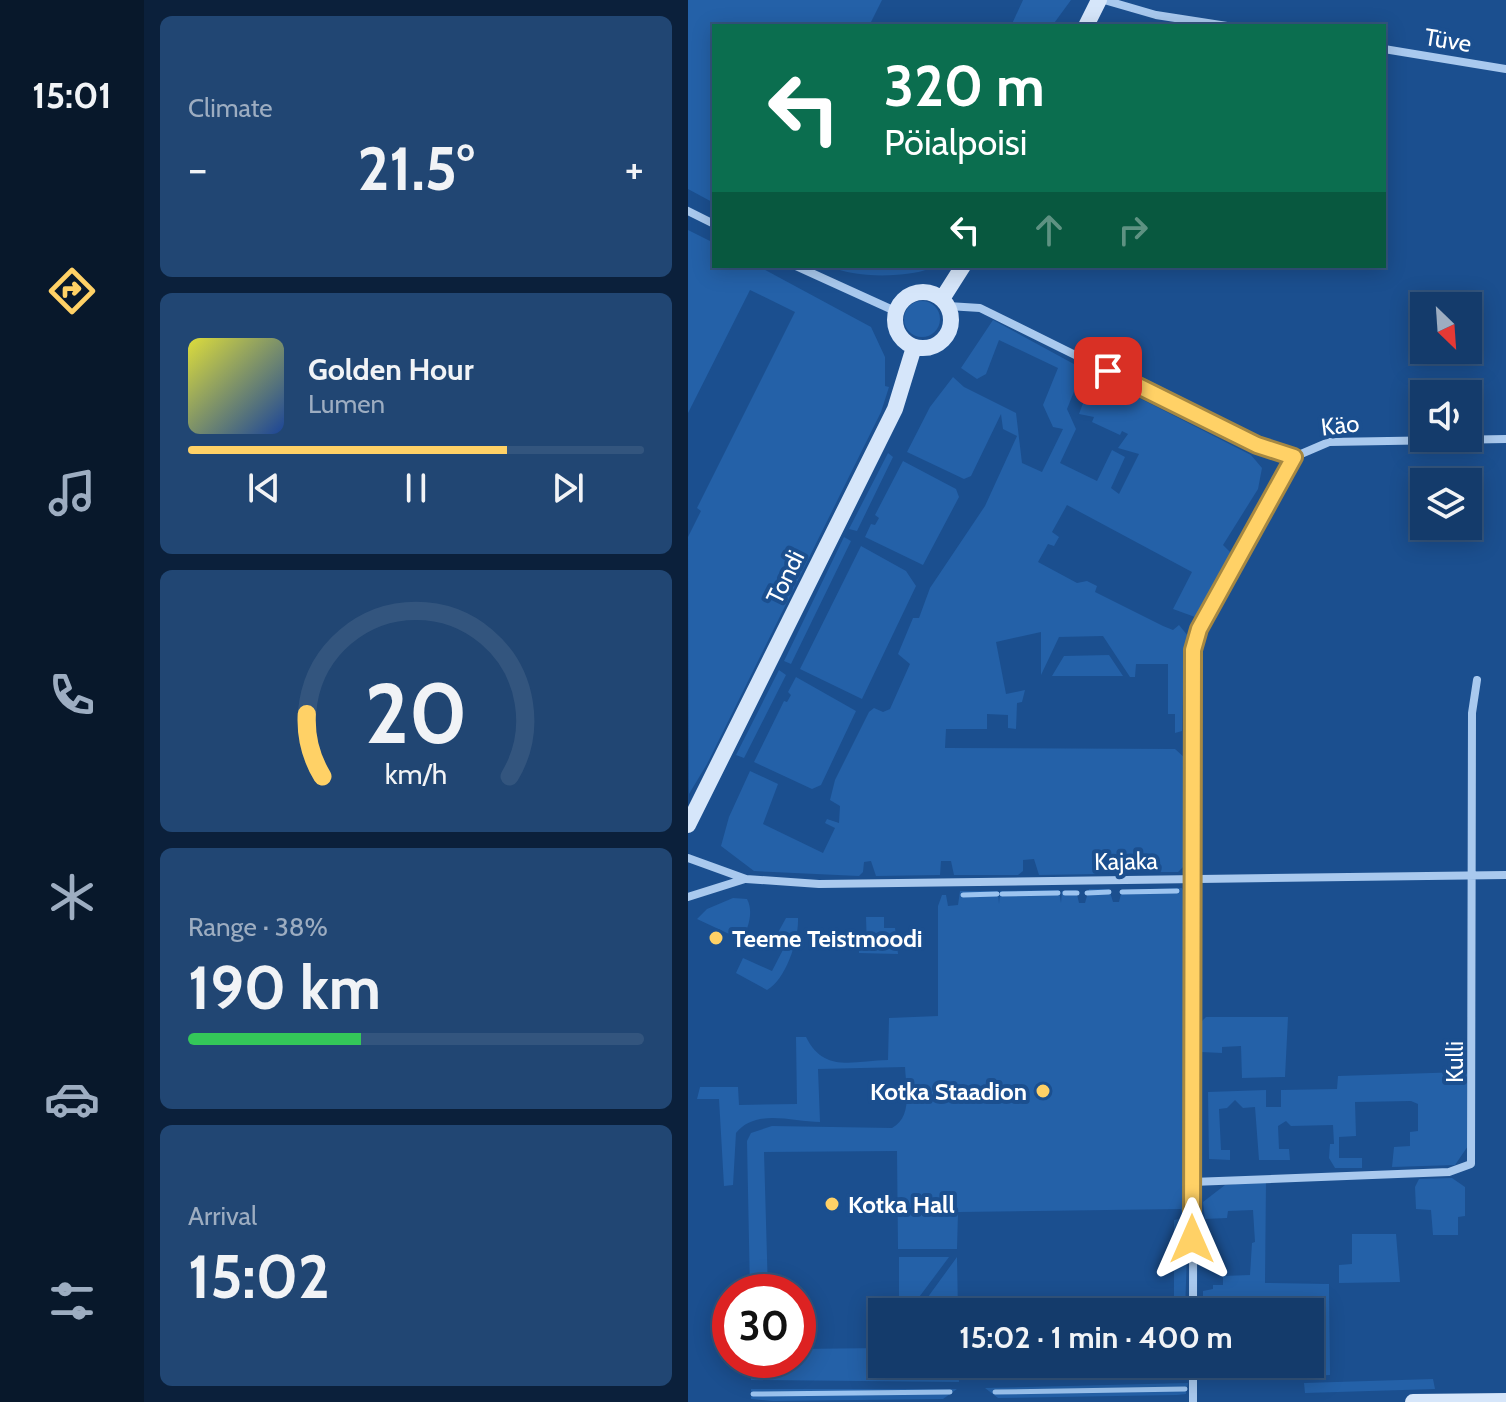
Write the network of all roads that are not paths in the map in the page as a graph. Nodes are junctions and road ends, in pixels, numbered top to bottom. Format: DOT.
graph roads {
  1 [pos="1102,0"];
  2 [pos="1087,24"];
  3 [pos="1214,24"];
  4 [pos="1386,49"];
  5 [pos="1506,69"];
  6 [pos="688,211"];
  7 [pos="712,223"];
  8 [pos="800,268"];
  9 [pos="962,268"];
  10 [pos="945,302"];
  11 [pos="895,311"];
  12 [pos="914,347"];
  13 [pos="1506,439"];
  14 [pos="1294,457"];
  15 [pos="1477,680"];
  16 [pos="688,825"];
  17 [pos="688,858"];
  18 [pos="1506,875"];
  19 [pos="1474,876"];
  20 [pos="746,879"];
  21 [pos="1192,880"];
  22 [pos="688,897"];
  23 [pos="1192,1182"];
  24 [pos="1193,1298"];
  25 [pos="1193,1378"];
  26 [pos="1506,1401"];
  27 [pos="1193,1402"];
  28 [pos="1413,1402"];
  1 -- 2 [label="street"];
  1 -- 3 [label="street"];
  4 -- 5 [label="street, Tüve"];
  6 -- 7 [label="street"];
  8 -- 11 [label="street"];
  9 -- 10 [label="street"];
  10 -- 11 [label="street"];
  10 -- 12 [label="street"];
  10 -- 14 [label="street"];
  11 -- 12 [label="street"];
  12 -- 16 [label="street, Tondi"];
  13 -- 14 [label="street, Käo"];
  14 -- 21 [label="street, Käo"];
  15 -- 19 [label="street, Kulli"];
  17 -- 20 [label="street, Kajaka"];
  18 -- 19 [label="street, Kajaka"];
  19 -- 21 [label="street, Kajaka"];
  19 -- 23 [label="street, Kulli"];
  20 -- 21 [label="street, Kajaka"];
  20 -- 22 [label="street, Kajaka"];
  21 -- 23 [label="street, Käo"];
  23 -- 24 [label="street, Käo"];
  25 -- 27 [label="street"];
  26 -- 28 [label="street"];
}
